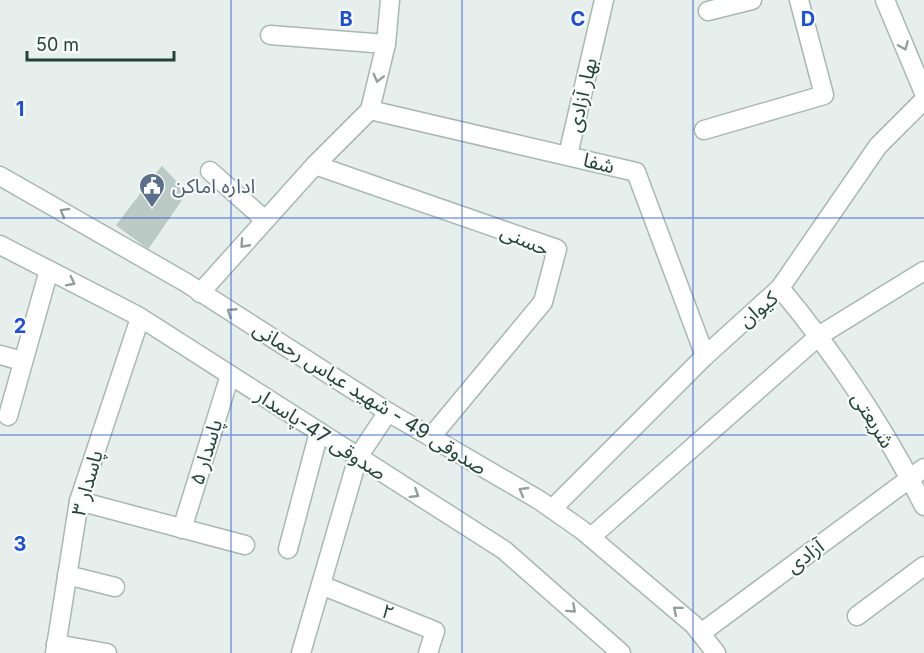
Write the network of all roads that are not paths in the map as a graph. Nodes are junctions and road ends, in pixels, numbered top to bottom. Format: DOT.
graph roads {
  1 [pos="390,0"];
  2 [pos="604,0"];
  3 [pos="752,0"];
  4 [pos="799,0"];
  5 [pos="885,0"];
  6 [pos="708,11"];
  7 [pos="270,34"];
  8 [pos="386,44"];
  9 [pos="924,93"];
  10 [pos="924,100"];
  11 [pos="370,110"];
  12 [pos="704,130"];
  13 [pos="568,155"];
  14 [pos="315,165"];
  15 [pos="210,171"];
  16 [pos="0,176"];
  17 [pos="265,220"];
  18 [pos="0,245"];
  19 [pos="49,270"];
  20 [pos="924,271"];
  21 [pos="780,288"];
  22 [pos="200,292"];
  23 [pos="140,318"];
  24 [pos="820,335"];
  25 [pos="0,355"];
  26 [pos="705,356"];
  27 [pos="22,361"];
  28 [pos="230,375"];
  29 [pos="388,412"];
  30 [pos="8,416"];
  31 [pos="319,432"];
  32 [pos="431,437"];
  33 [pos="358,456"];
  34 [pos="917,473"];
  35 [pos="79,501"];
  36 [pos="924,506"];
  37 [pos="552,509"];
  38 [pos="182,529"];
  39 [pos="591,537"];
  40 [pos="245,545"];
  41 [pos="288,549"];
  42 [pos="924,566"];
  43 [pos="67,575"];
  44 [pos="321,585"];
  45 [pos="115,587"];
  46 [pos="857,616"];
  47 [pos="701,633"];
  48 [pos="55,649"];
  49 [pos="107,653"];
  50 [pos="301,653"];
  51 [pos="428,653"];
  52 [pos="621,653"];
  53 [pos="716,653"];
  1 -- 8 [label="street"];
  2 -- 13 [label="street, بهار آزادی"];
  3 -- 6 [label="street"];
  4 -- 12 [label="street"];
  5 -- 9 [label="street, one-way"];
  7 -- 8 [label="street"];
  8 -- 11 [label="street, one-way"];
  10 -- 21 [label="street"];
  11 -- 13 [label="street, شفا"];
  11 -- 14 [label="street"];
  13 -- 26 [label="street, شفا"];
  14 -- 17 [label="street"];
  14 -- 32 [label="street, حسنی"];
  15 -- 17 [label="street"];
  22 -- 16 [label="street, صدوقی 49 - شهید عباس رحمانی, one-way"];
  17 -- 22 [label="street, one-way"];
  18 -- 19 [label="street, صدوقی 47-پاسدار"];
  19 -- 23 [label="street, صدوقی 47-پاسدار, one-way"];
  19 -- 27 [label="street"];
  20 -- 24 [label="street"];
  21 -- 24 [label="street, کیوان"];
  21 -- 26 [label="street, کیوان"];
  29 -- 22 [label="street, صدوقی 49 - شهید عباس رحمانی, one-way"];
  23 -- 28 [label="street, صدوقی 47-پاسدار"];
  23 -- 35 [label="street, پاسدار ۳"];
  24 -- 34 [label="street, شریعتی"];
  24 -- 39 [label="street"];
  25 -- 27 [label="street"];
  26 -- 37 [label="street, کیوان"];
  27 -- 30 [label="street"];
  28 -- 31 [label="street, صدوقی 47-پاسدار"];
  28 -- 38 [label="street, پاسدار ۵"];
  29 -- 32 [label="street, صدوقی 49 - شهید عباس رحمانی"];
  29 -- 33 [label="street"];
  31 -- 33 [label="street, صدوقی 47-پاسدار"];
  31 -- 41 [label="street"];
  37 -- 32 [label="street, صدوقی 49 - شهید عباس رحمانی, one-way"];
  33 -- 44 [label="street"];
  33 -- 52 [label="street, صدوقی 47-پاسدار, one-way"];
  34 -- 36 [label="street, شریعتی"];
  34 -- 47 [label="street, آزادی"];
  35 -- 38 [label="street"];
  35 -- 43 [label="street, پاسدار ۳"];
  37 -- 39 [label="street, صدوقی 49 - شهید عباس رحمانی"];
  38 -- 40 [label="street"];
  47 -- 39 [label="street, صدوقی 49 - شهید عباس رحمانی, one-way"];
  42 -- 46 [label="street"];
  43 -- 45 [label="street"];
  43 -- 48 [label="street, پاسدار ۳"];
  44 -- 50 [label="street"];
  44 -- 51 [label="street, ۲"];
  47 -- 53 [label="street, صدوقی 49 - شهید عباس رحمانی"];
  48 -- 49 [label="street"];
}
